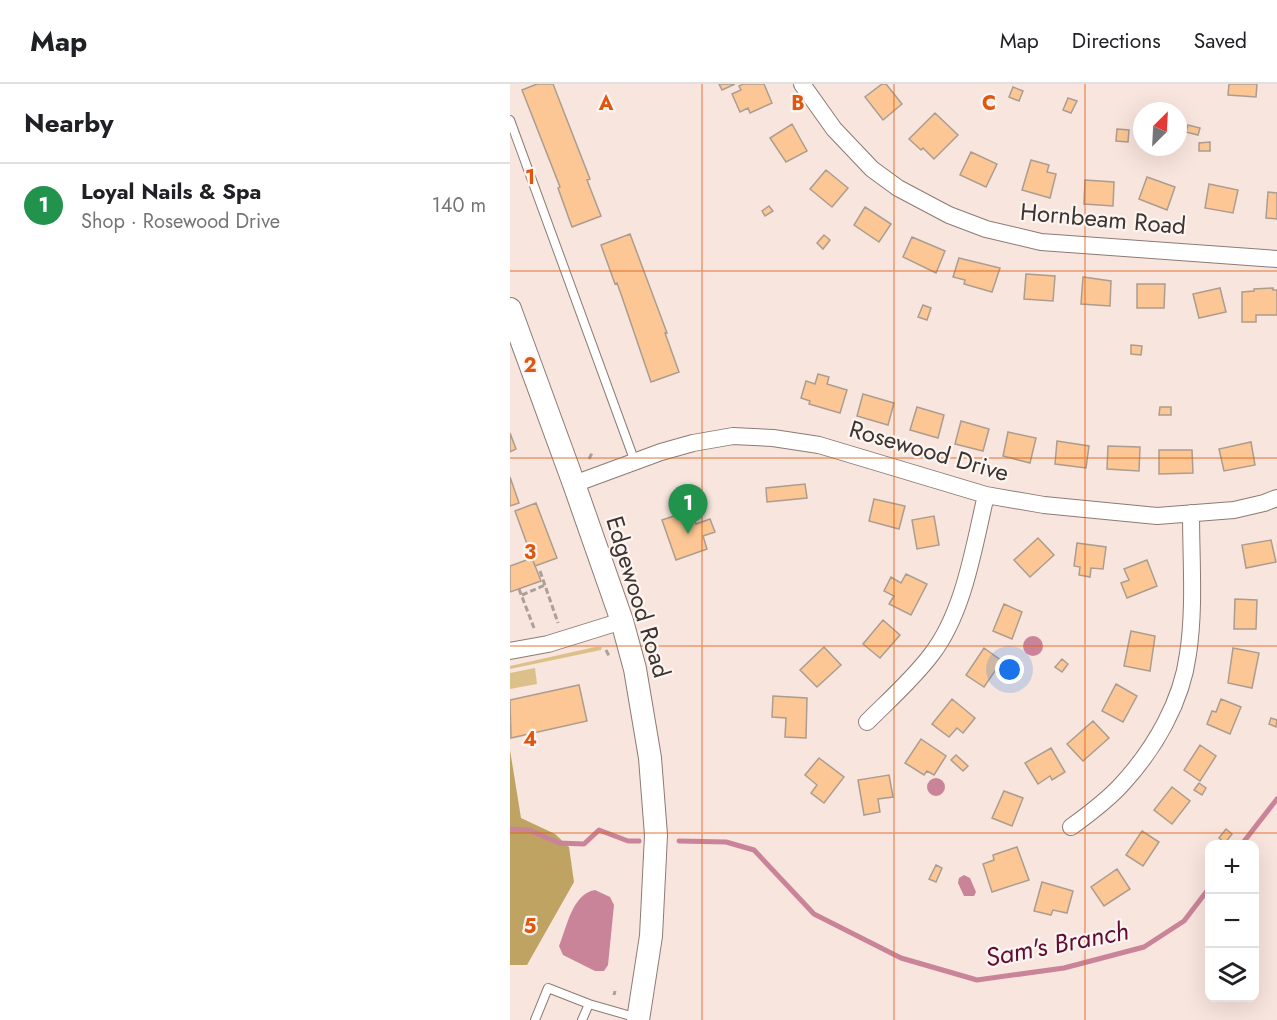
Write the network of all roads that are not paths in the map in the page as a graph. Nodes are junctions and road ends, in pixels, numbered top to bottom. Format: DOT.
graph roads {
  1 [pos="802,84"];
  2 [pos="510,120"];
  3 [pos="1277,259"];
  4 [pos="510,309"];
  5 [pos="634,462"];
  6 [pos="574,483"];
  7 [pos="986,495"];
  8 [pos="1277,498"];
  9 [pos="1191,513"];
  10 [pos="622,621"];
  11 [pos="510,651"];
  12 [pos="867,722"];
  13 [pos="1071,827"];
  14 [pos="589,1004"];
  15 [pos="638,1019"];
  16 [pos="535,1020"];
  17 [pos="582,1020"];
  1 -- 3 [label="street, Hornbeam Road"];
  2 -- 5 [label="lane"];
  4 -- 6 [label="main road, Edgewood Road"];
  5 -- 6 [label="street, Rosewood Drive"];
  5 -- 7 [label="street, Rosewood Drive"];
  6 -- 10 [label="main road, Edgewood Road"];
  7 -- 9 [label="street, Rosewood Drive"];
  7 -- 12 [label="street"];
  8 -- 9 [label="street, Rosewood Drive"];
  9 -- 13 [label="street"];
  10 -- 11 [label="street"];
  10 -- 15 [label="main road, Edgewood Road"];
  14 -- 15 [label="lane"];
  14 -- 16 [label="lane"];
  14 -- 17 [label="lane"];
}
